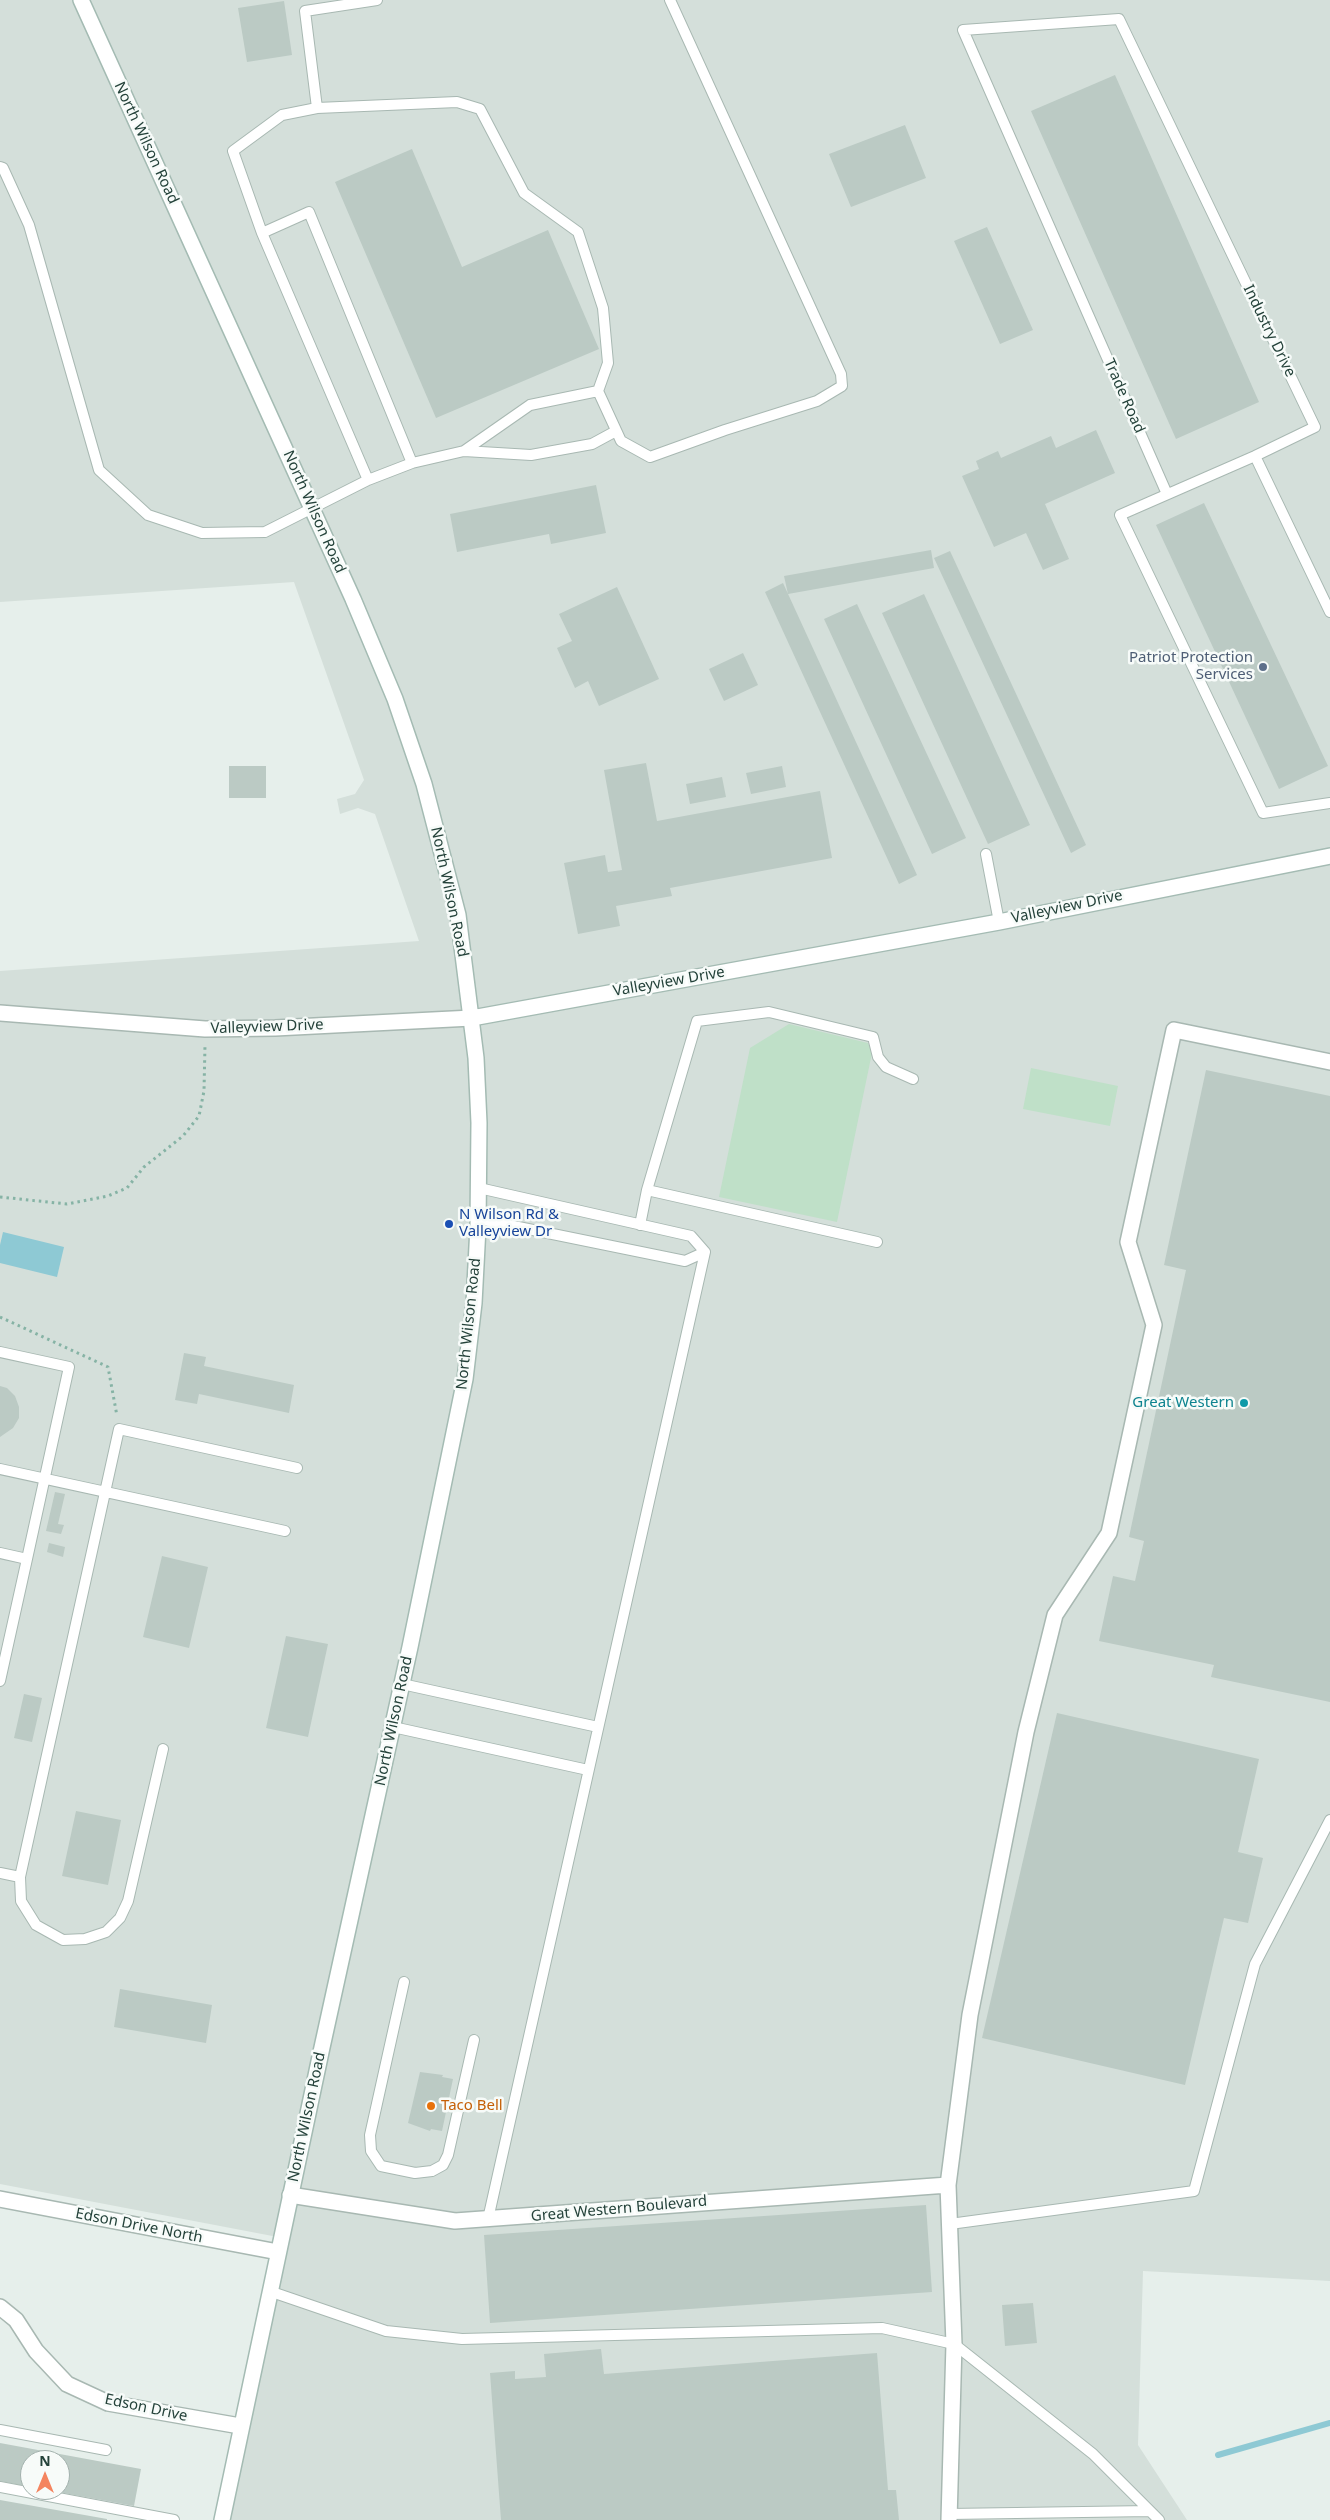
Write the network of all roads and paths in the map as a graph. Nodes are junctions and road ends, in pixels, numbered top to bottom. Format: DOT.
graph roads {
  1 [pos="81,0"];
  2 [pos="377,0"];
  3 [pos="670,0"];
  4 [pos="1120,19"];
  5 [pos="317,108"];
  6 [pos="0,167"];
  7 [pos="262,233"];
  8 [pos="598,392"];
  9 [pos="616,431"];
  10 [pos="464,451"];
  11 [pos="1255,456"];
  12 [pos="412,463"];
  13 [pos="368,480"];
  14 [pos="1167,494"];
  15 [pos="313,509"];
  16 [pos="1330,612"];
  17 [pos="1330,803"];
  18 [pos="986,854"];
  19 [pos="1330,856"];
  20 [pos="999,922"];
  21 [pos="0,1013"];
  22 [pos="472,1018"];
  23 [pos="206,1029"];
  24 [pos="1330,1062"];
  25 [pos="913,1079"];
  26 [pos="479,1188"];
  27 [pos="647,1190"];
  28 [pos="0,1197"];
  29 [pos="479,1219"];
  30 [pos="640,1225"];
  31 [pos="877,1242"];
  32 [pos="705,1252"];
  33 [pos="0,1352"];
  34 [pos="297,1468"];
  35 [pos="0,1469"];
  36 [pos="45,1479"];
  37 [pos="106,1492"];
  38 [pos="285,1531"];
  39 [pos="0,1553"];
  40 [pos="27,1559"];
  41 [pos="0,1681"];
  42 [pos="402,1684"];
  43 [pos="393,1727"];
  44 [pos="598,1727"];
  45 [pos="163,1749"];
  46 [pos="588,1770"];
  47 [pos="1330,1820"];
  48 [pos="0,1873"];
  49 [pos="20,1877"];
  50 [pos="404,1982"];
  51 [pos="474,2040"];
  52 [pos="948,2186"];
  53 [pos="290,2195"];
  54 [pos="0,2199"];
  55 [pos="488,2219"];
  56 [pos="950,2224"];
  57 [pos="278,2252"];
  58 [pos="270,2291"];
  59 [pos="0,2307"];
  60 [pos="954,2344"];
  61 [pos="240,2426"];
  62 [pos="0,2430"];
  63 [pos="106,2450"];
  64 [pos="0,2487"];
  65 [pos="1150,2511"];
  66 [pos="949,2517"];
  67 [pos="174,2520"];
  68 [pos="222,2520"];
  69 [pos="1159,2520"];
  1 -- 15 [label="street, North Wilson Road"];
  2 -- 5 [label="lane"];
  3 -- 9 [label="lane"];
  4 -- 11 [label="lane, Industry Drive"];
  4 -- 14 [label="lane, Trade Road"];
  5 -- 7 [label="lane"];
  5 -- 8 [label="lane"];
  6 -- 15 [label="lane"];
  7 -- 12 [label="lane"];
  7 -- 13 [label="lane"];
  8 -- 9 [label="lane"];
  8 -- 10 [label="lane"];
  9 -- 10 [label="lane"];
  10 -- 12 [label="lane"];
  11 -- 14 [label="lane"];
  11 -- 16 [label="lane"];
  12 -- 13 [label="lane"];
  13 -- 15 [label="lane"];
  14 -- 17 [label="lane"];
  15 -- 22 [label="street, North Wilson Road"];
  18 -- 20 [label="lane"];
  19 -- 20 [label="street, Valleyview Drive"];
  20 -- 22 [label="street, Valleyview Drive"];
  21 -- 23 [label="street, Valleyview Drive"];
  22 -- 23 [label="street, Valleyview Drive"];
  22 -- 26 [label="street, North Wilson Road"];
  23 -- 28 [label="path"];
  24 -- 52 [label="street"];
  25 -- 27 [label="lane"];
  26 -- 29 [label="street, North Wilson Road"];
  26 -- 30 [label="lane"];
  27 -- 30 [label="lane"];
  27 -- 31 [label="lane"];
  29 -- 32 [label="lane"];
  29 -- 42 [label="street, North Wilson Road"];
  30 -- 32 [label="lane"];
  32 -- 44 [label="lane"];
  33 -- 36 [label="lane"];
  34 -- 37 [label="lane"];
  35 -- 36 [label="lane"];
  36 -- 37 [label="lane"];
  36 -- 40 [label="lane"];
  37 -- 38 [label="lane"];
  37 -- 49 [label="lane"];
  39 -- 40 [label="lane"];
  40 -- 41 [label="lane"];
  42 -- 43 [label="street, North Wilson Road"];
  42 -- 44 [label="lane"];
  43 -- 46 [label="lane"];
  43 -- 53 [label="street, North Wilson Road"];
  44 -- 46 [label="lane"];
  45 -- 49 [label="lane"];
  46 -- 55 [label="lane"];
  47 -- 56 [label="lane"];
  48 -- 49 [label="lane"];
  50 -- 51 [label="lane"];
  52 -- 55 [label="street, Great Western Boulevard"];
  52 -- 56 [label="street"];
  53 -- 55 [label="street, Great Western Boulevard"];
  53 -- 57 [label="street, North Wilson Road"];
  54 -- 57 [label="street, Edson Drive North"];
  56 -- 60 [label="street"];
  57 -- 58 [label="street, North Wilson Road"];
  58 -- 60 [label="lane"];
  58 -- 61 [label="street, North Wilson Road"];
  59 -- 61 [label="street, Edson Drive"];
  60 -- 65 [label="lane"];
  60 -- 66 [label="street"];
  61 -- 68 [label="street, North Wilson Road"];
  62 -- 63 [label="lane"];
  64 -- 67 [label="lane"];
  65 -- 66 [label="lane"];
  65 -- 69 [label="lane"];
}
